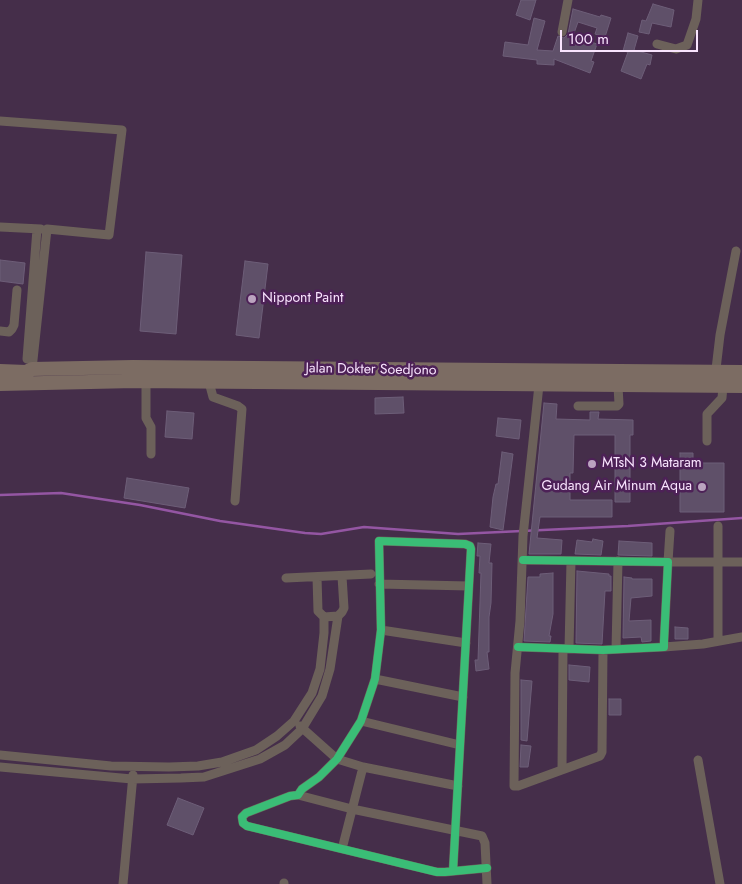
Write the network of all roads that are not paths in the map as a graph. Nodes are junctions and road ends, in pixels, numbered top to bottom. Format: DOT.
graph roads {
  1 [pos="568,0"];
  2 [pos="698,0"];
  3 [pos="562,32"];
  4 [pos="657,44"];
  5 [pos="0,121"];
  6 [pos="0,227"];
  7 [pos="42,229"];
  8 [pos="736,251"];
  9 [pos="17,290"];
  10 [pos="0,331"];
  11 [pos="716,368"];
  12 [pos="0,371"];
  13 [pos="29,371"];
  14 [pos="742,372"];
  15 [pos="145,376"];
  16 [pos="369,377"];
  17 [pos="392,377"];
  18 [pos="209,382"];
  19 [pos="0,384"];
  20 [pos="539,385"];
  21 [pos="618,386"];
  22 [pos="718,386"];
  23 [pos="742,386"];
  24 [pos="578,406"];
  25 [pos="706,441"];
  26 [pos="151,454"];
  27 [pos="235,501"];
  28 [pos="718,526"];
  29 [pos="670,531"];
  30 [pos="523,560"];
  31 [pos="571,561"];
  32 [pos="618,562"];
  33 [pos="668,562"];
  34 [pos="718,562"];
  35 [pos="742,562"];
  36 [pos="371,574"];
  37 [pos="342,576"];
  38 [pos="317,577"];
  39 [pos="286,578"];
  40 [pos="380,584"];
  41 [pos="470,586"];
  42 [pos="338,616"];
  43 [pos="324,617"];
  44 [pos="381,630"];
  45 [pos="742,637"];
  46 [pos="718,641"];
  47 [pos="466,643"];
  48 [pos="518,647"];
  49 [pos="664,647"];
  50 [pos="566,649"];
  51 [pos="616,649"];
  52 [pos="603,650"];
  53 [pos="375,679"];
  54 [pos="462,697"];
  55 [pos="294,721"];
  56 [pos="361,721"];
  57 [pos="302,729"];
  58 [pos="460,745"];
  59 [pos="0,755"];
  60 [pos="337,759"];
  61 [pos="698,760"];
  62 [pos="0,767"];
  63 [pos="133,767"];
  64 [pos="363,767"];
  65 [pos="562,769"];
  66 [pos="132,779"];
  67 [pos="458,786"];
  68 [pos="298,795"];
  69 [pos="352,809"];
  70 [pos="455,829"];
  71 [pos="342,849"];
  72 [pos="487,868"];
  73 [pos="452,871"];
  74 [pos="123,884"];
  75 [pos="487,884"];
  76 [pos="720,884"];
  1 -- 3 [label="street"];
  2 -- 4 [label="street"];
  5 -- 7 [label="street"];
  6 -- 7 [label="street"];
  7 -- 13 [label="street"];
  8 -- 11 [label="street"];
  9 -- 10 [label="street"];
  11 -- 14 [label="highway, Jalan Dokter Soedjono"];
  11 -- 17 [label="highway, Jalan Dokter Soedjono"];
  11 -- 22 [label="street"];
  12 -- 13 [label="highway, Jalan Dokter Soedjono"];
  13 -- 15 [label="highway, Jalan Dokter Soedjono"];
  15 -- 16 [label="highway, Jalan Dokter Soedjono"];
  15 -- 18 [label="highway, Jalan Dokter Soedjono"];
  15 -- 19 [label="highway, Jalan Dokter Soedjono"];
  15 -- 26 [label="street"];
  16 -- 17 [label="highway, Jalan Dokter Soedjono"];
  16 -- 18 [label="highway, Jalan Dokter Soedjono"];
  17 -- 20 [label="highway, Jalan Dokter Soedjono"];
  18 -- 27 [label="street"];
  20 -- 21 [label="highway, Jalan Dokter Soedjono"];
  20 -- 30 [label="street"];
  21 -- 22 [label="highway, Jalan Dokter Soedjono"];
  21 -- 24 [label="street"];
  22 -- 23 [label="highway, Jalan Dokter Soedjono"];
  22 -- 25 [label="street"];
  28 -- 34 [label="street"];
  29 -- 33 [label="street"];
  30 -- 31 [label="street"];
  30 -- 48 [label="street"];
  31 -- 32 [label="street"];
  31 -- 50 [label="street"];
  32 -- 33 [label="street"];
  32 -- 51 [label="street"];
  33 -- 34 [label="street"];
  33 -- 49 [label="street"];
  34 -- 35 [label="street"];
  34 -- 46 [label="street"];
  36 -- 37 [label="street"];
  37 -- 38 [label="street"];
  37 -- 42 [label="street"];
  38 -- 39 [label="street"];
  38 -- 43 [label="street"];
  40 -- 41 [label="street"];
  40 -- 41 [label="street"];
  40 -- 44 [label="street"];
  41 -- 47 [label="street"];
  42 -- 43 [label="street"];
  42 -- 57 [label="street"];
  43 -- 55 [label="street"];
  44 -- 47 [label="street"];
  44 -- 53 [label="street"];
  45 -- 46 [label="street"];
  46 -- 49 [label="street"];
  47 -- 54 [label="street"];
  48 -- 50 [label="street"];
  48 -- 65 [label="street"];
  49 -- 51 [label="street"];
  50 -- 52 [label="street"];
  50 -- 65 [label="street"];
  51 -- 52 [label="street"];
  52 -- 65 [label="street"];
  53 -- 54 [label="street"];
  53 -- 56 [label="street"];
  54 -- 58 [label="street"];
  55 -- 57 [label="street"];
  55 -- 63 [label="street"];
  56 -- 58 [label="street"];
  56 -- 60 [label="street"];
  57 -- 60 [label="street"];
  57 -- 66 [label="street"];
  58 -- 67 [label="street"];
  59 -- 63 [label="street"];
  60 -- 64 [label="street"];
  60 -- 68 [label="street"];
  61 -- 76 [label="street"];
  62 -- 66 [label="street"];
  63 -- 66 [label="street"];
  64 -- 67 [label="street"];
  64 -- 69 [label="street"];
  66 -- 74 [label="street"];
  67 -- 70 [label="street"];
  68 -- 69 [label="street"];
  68 -- 71 [label="street"];
  69 -- 70 [label="street"];
  69 -- 71 [label="street"];
  70 -- 72 [label="street"];
  70 -- 73 [label="street"];
  71 -- 73 [label="street"];
  72 -- 73 [label="street"];
  72 -- 75 [label="street"];
}
